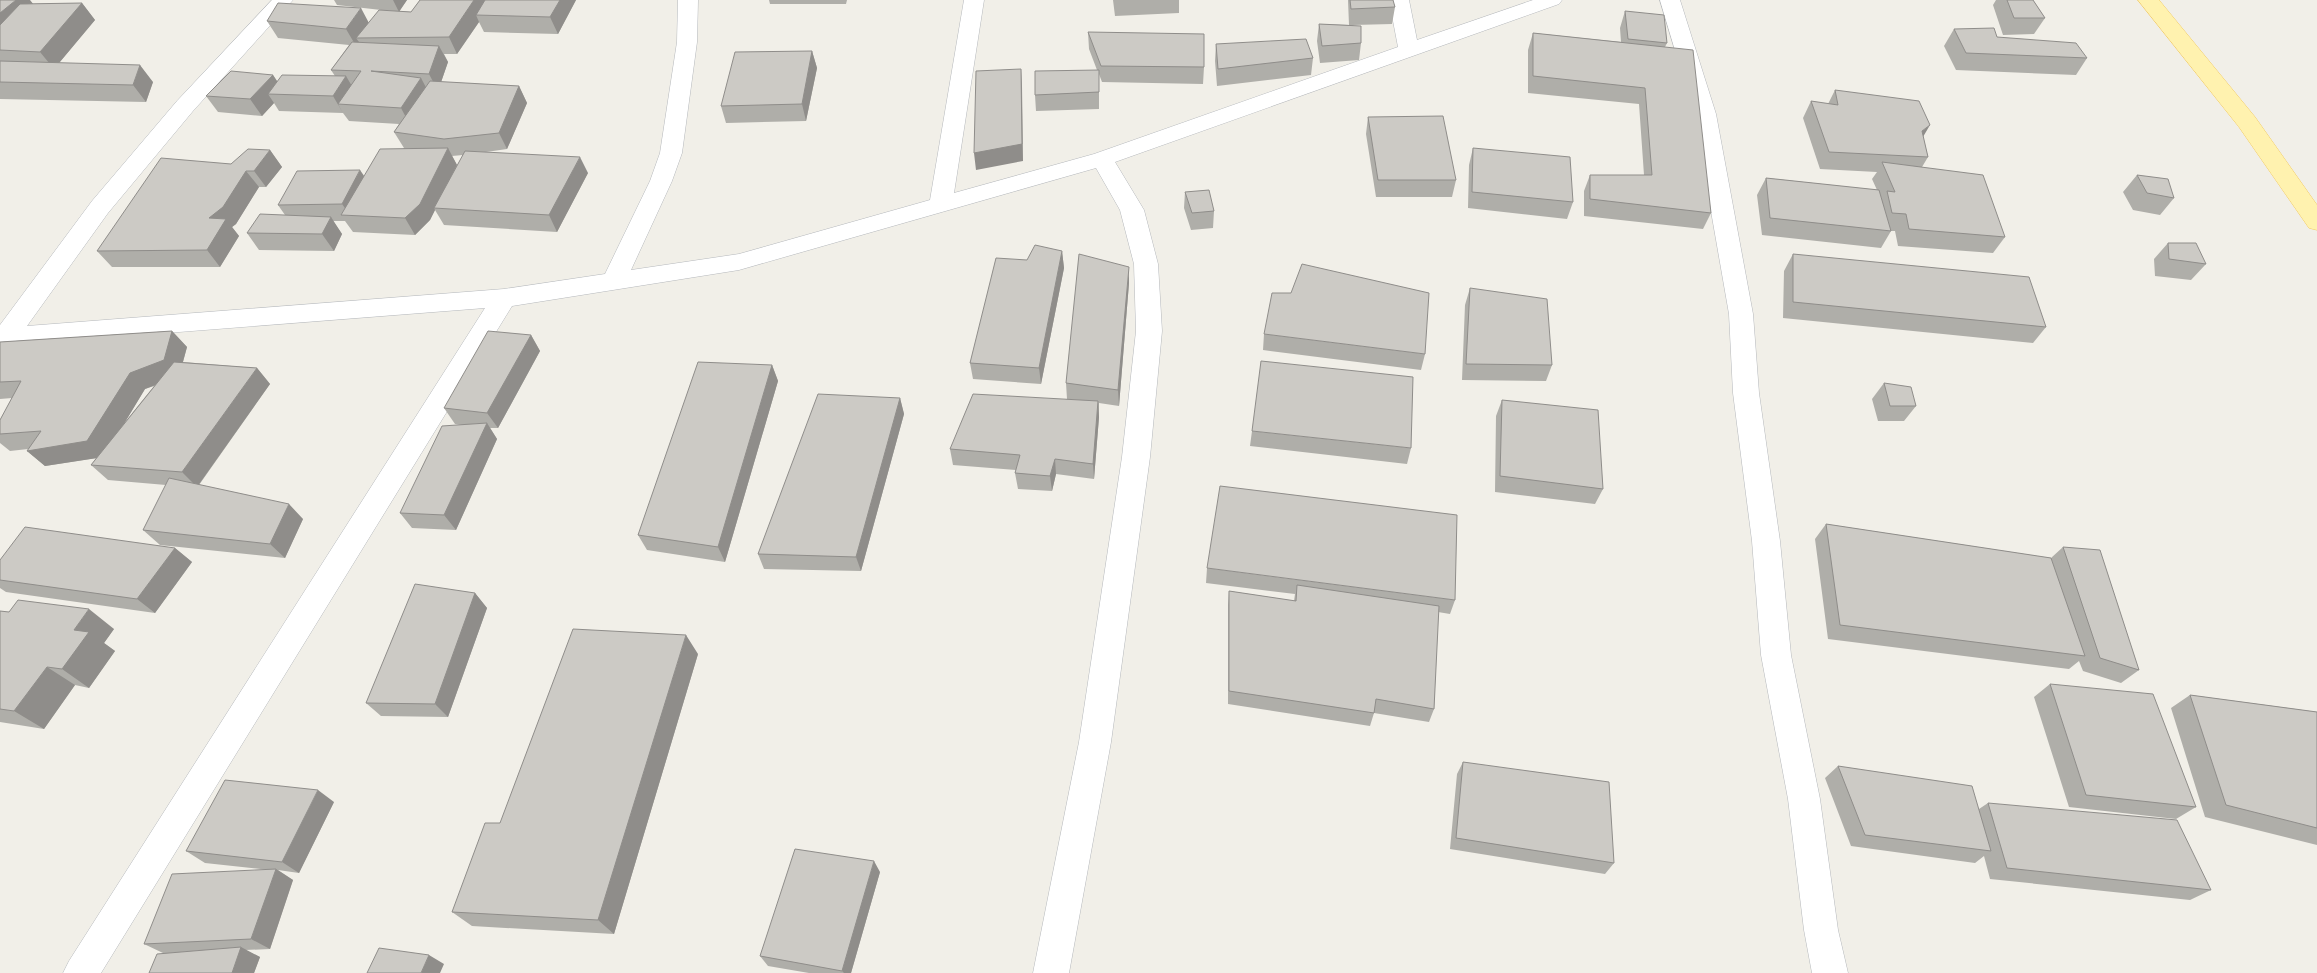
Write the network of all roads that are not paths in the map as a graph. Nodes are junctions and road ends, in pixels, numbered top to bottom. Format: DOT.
graph roads {
  1 [pos="283,0"];
  2 [pos="688,0"];
  3 [pos="974,0"];
  4 [pos="1399,0"];
  5 [pos="1552,0"];
  6 [pos="1670,0"];
  7 [pos="2148,0"];
  8 [pos="1409,50"];
  9 [pos="1102,159"];
  10 [pos="941,204"];
  11 [pos="2317,222"];
  12 [pos="614,280"];
  13 [pos="504,298"];
  14 [pos="3,336"];
  15 [pos="82,973"];
  16 [pos="1051,973"];
  17 [pos="1830,973"];
  1 -- 14 [label="street"];
  2 -- 12 [label="street"];
  3 -- 10 [label="street"];
  4 -- 8 [label="street"];
  5 -- 8 [label="street"];
  6 -- 17 [label="street"];
  7 -- 11 [label="main road"];
  8 -- 9 [label="street"];
  9 -- 10 [label="street"];
  9 -- 16 [label="street"];
  10 -- 12 [label="street"];
  12 -- 13 [label="street"];
  13 -- 14 [label="street"];
  13 -- 15 [label="street"];
}
